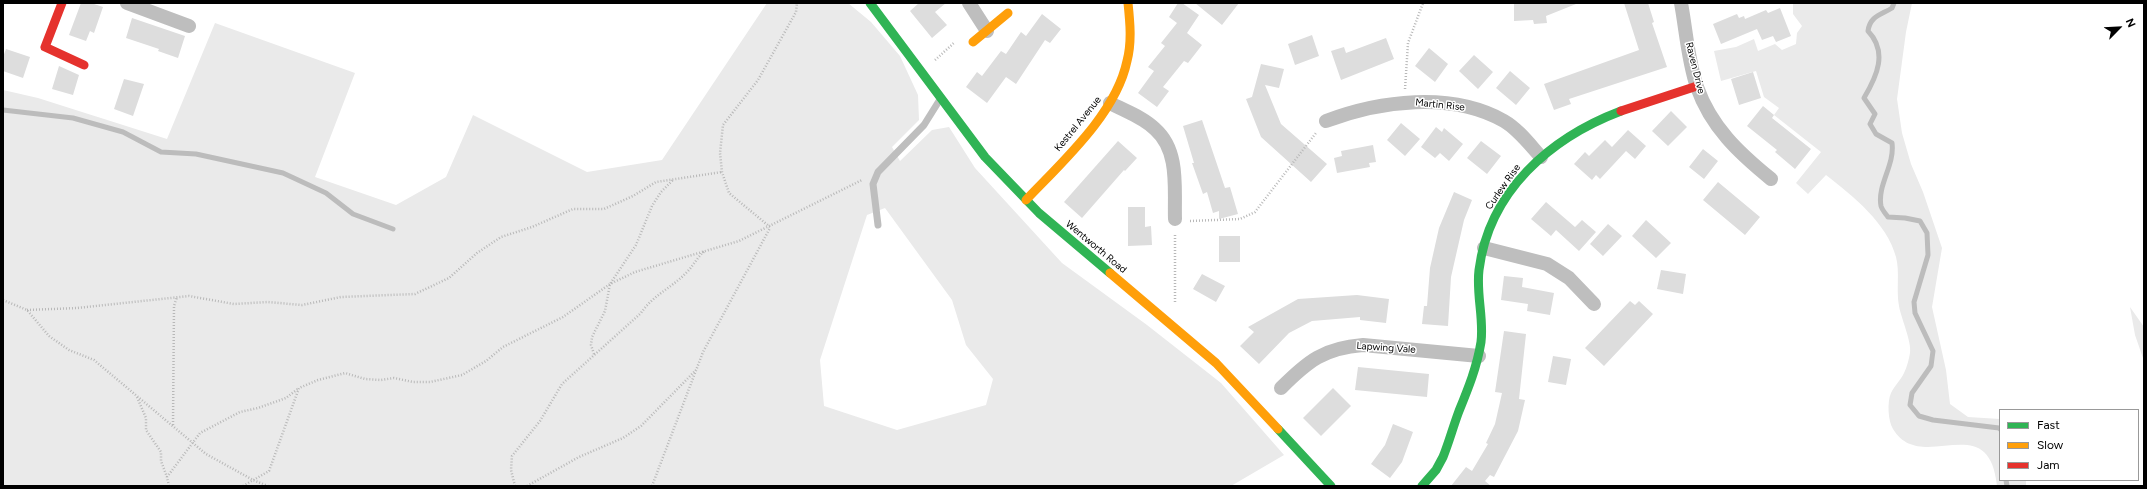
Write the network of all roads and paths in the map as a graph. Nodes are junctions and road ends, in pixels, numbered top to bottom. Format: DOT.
graph roads {
  1 [pos="62,3"];
  2 [pos="796,3"];
  3 [pos="870,3"];
  4 [pos="969,3"];
  5 [pos="1128,3"];
  6 [pos="1423,3"];
  7 [pos="1681,3"];
  8 [pos="134,4"];
  9 [pos="1008,13"];
  10 [pos="189,26"];
  11 [pos="987,31"];
  12 [pos="973,42"];
  13 [pos="84,65"];
  14 [pos="923,72"];
  15 [pos="1697,86"];
  16 [pos="942,98"];
  17 [pos="1404,102"];
  18 [pos="1110,103"];
  19 [pos="1326,121"];
  20 [pos="1541,157"];
  21 [pos="722,172"];
  22 [pos="878,172"];
  23 [pos="1771,179"];
  24 [pos="674,180"];
  25 [pos="1026,200"];
  26 [pos="1175,219"];
  27 [pos="878,225"];
  28 [pos="770,227"];
  29 [pos="1484,248"];
  30 [pos="705,250"];
  31 [pos="610,284"];
  32 [pos="177,297"];
  33 [pos="3,300"];
  34 [pos="1594,304"];
  35 [pos="27,310"];
  36 [pos="1174,326"];
  37 [pos="594,354"];
  38 [pos="1479,356"];
  39 [pos="697,369"];
  40 [pos="299,388"];
  41 [pos="1281,388"];
  42 [pos="136,395"];
  43 [pos="173,426"];
  44 [pos="193,442"];
  45 [pos="167,477"];
  46 [pos="253,480"];
  47 [pos="169,486"];
  48 [pos="243,486"];
  49 [pos="268,486"];
  50 [pos="515,486"];
  51 [pos="527,486"];
  52 [pos="652,486"];
  53 [pos="1331,486"];
  54 [pos="1422,486"];
  1 -- 13 [label="street"];
  2 -- 21 [label="path"];
  3 -- 14 [label="street, Wentworth Road"];
  4 -- 11 [label="street"];
  5 -- 18 [label="street, Kestrel Avenue"];
  6 -- 17 [label="path"];
  7 -- 15 [label="street, Raven Drive"];
  8 -- 10 [label="street"];
  9 -- 11 [label="street"];
  11 -- 12 [label="street"];
  12 -- 14 [label="path"];
  14 -- 16 [label="street, Wentworth Road"];
  15 -- 20 [label="street, Curlew Rise"];
  15 -- 23 [label="street, Raven Drive"];
  16 -- 22 [label="lane"];
  16 -- 25 [label="street, Wentworth Road"];
  17 -- 19 [label="street, Martin Rise"];
  17 -- 20 [label="street, Martin Rise"];
  18 -- 25 [label="street, Kestrel Avenue"];
  18 -- 26 [label="street"];
  19 -- 26 [label="path"];
  20 -- 29 [label="street, Curlew Rise"];
  21 -- 24 [label="path"];
  21 -- 28 [label="path"];
  22 -- 27 [label="lane"];
  22 -- 28 [label="path"];
  24 -- 31 [label="path"];
  24 -- 32 [label="path"];
  25 -- 36 [label="street, Wentworth Road"];
  26 -- 36 [label="path"];
  28 -- 30 [label="path"];
  28 -- 39 [label="path"];
  29 -- 34 [label="street"];
  29 -- 38 [label="street, Curlew Rise"];
  30 -- 31 [label="path"];
  30 -- 37 [label="path"];
  31 -- 37 [label="path"];
  31 -- 40 [label="path"];
  32 -- 35 [label="path"];
  32 -- 43 [label="path"];
  33 -- 35 [label="path"];
  35 -- 42 [label="path"];
  36 -- 53 [label="street, Wentworth Road"];
  37 -- 50 [label="path"];
  38 -- 41 [label="street, Lapwing Vale"];
  38 -- 54 [label="street, Curlew Rise"];
  39 -- 51 [label="path"];
  39 -- 52 [label="path"];
  40 -- 44 [label="path"];
  40 -- 46 [label="path"];
  42 -- 43 [label="path"];
  42 -- 45 [label="path"];
  43 -- 44 [label="path"];
  44 -- 45 [label="path"];
  44 -- 46 [label="path"];
  45 -- 47 [label="path"];
  46 -- 48 [label="path"];
  46 -- 49 [label="path"];
}
